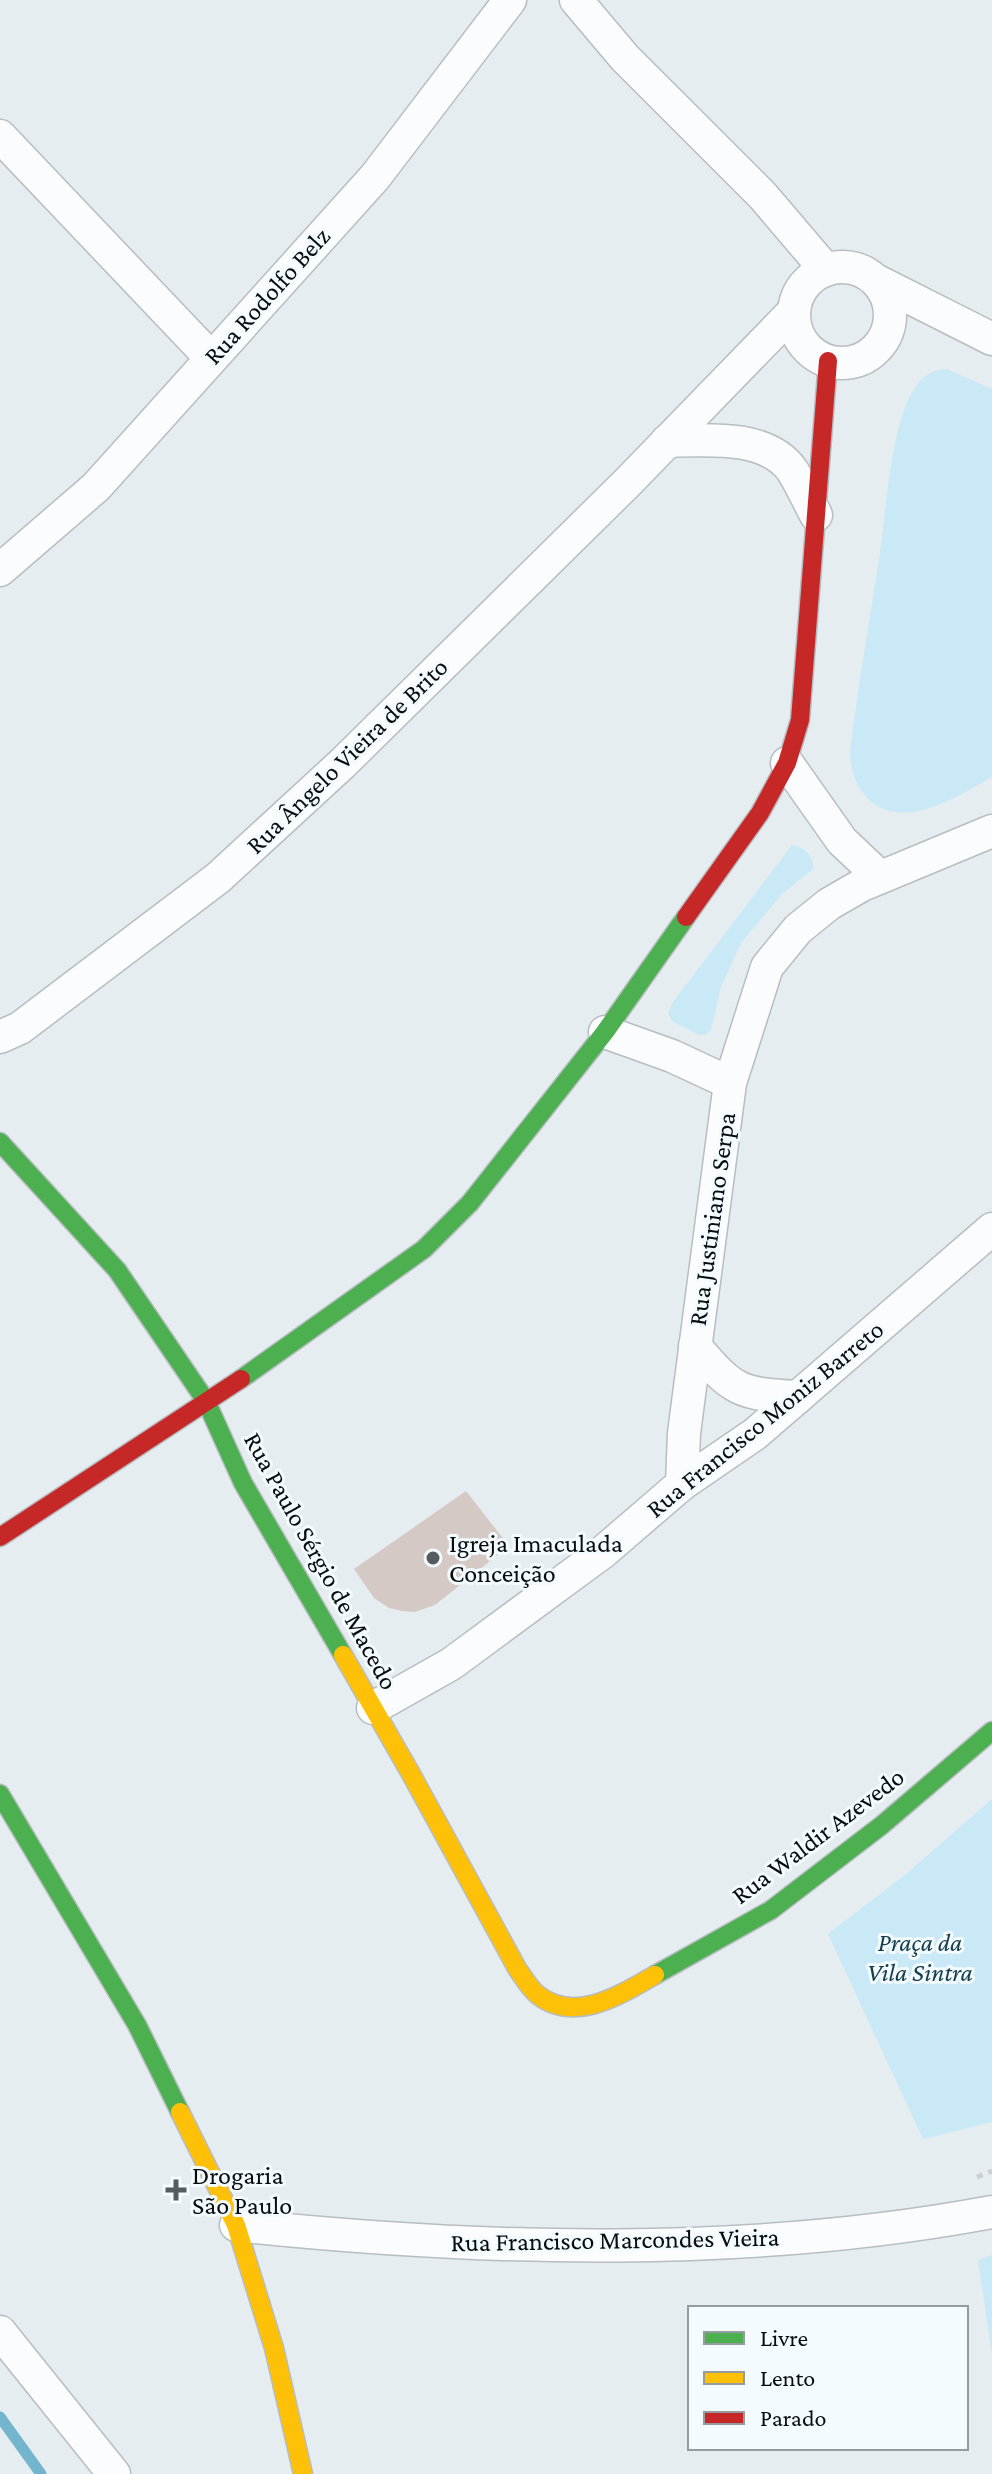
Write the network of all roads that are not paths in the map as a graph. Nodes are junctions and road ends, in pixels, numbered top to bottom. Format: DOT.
graph roads {
  1 [pos="510,0"];
  2 [pos="576,0"];
  3 [pos="0,136"];
  4 [pos="826,270"];
  5 [pos="877,281"];
  6 [pos="793,312"];
  7 [pos="992,339"];
  8 [pos="211,358"];
  9 [pos="828,361"];
  10 [pos="667,441"];
  11 [pos="816,515"];
  12 [pos="0,570"];
  13 [pos="787,763"];
  14 [pos="992,831"];
  15 [pos="880,877"];
  16 [pos="605,1032"];
  17 [pos="0,1037"];
  18 [pos="730,1083"];
  19 [pos="0,1142"];
  20 [pos="992,1229"];
  21 [pos="695,1346"];
  22 [pos="798,1397"];
  23 [pos="206,1401"];
  24 [pos="682,1484"];
  25 [pos="0,1537"];
  26 [pos="373,1708"];
  27 [pos="992,1731"];
  28 [pos="0,1794"];
  29 [pos="578,2008"];
  30 [pos="992,2212"];
  31 [pos="236,2225"];
  32 [pos="0,2332"];
  33 [pos="114,2474"];
  34 [pos="303,2474"];
  1 -- 8 [label="street, Rua Rodolfo Belz"];
  2 -- 4 [label="street"];
  3 -- 8 [label="street"];
  4 -- 5 [label="street"];
  4 -- 6 [label="street"];
  5 -- 7 [label="street"];
  5 -- 9 [label="street"];
  6 -- 9 [label="street"];
  6 -- 10 [label="street, Rua Ângelo Vieira de Brito"];
  8 -- 12 [label="street, Rua Rodolfo Belz"];
  9 -- 11 [label="street"];
  10 -- 11 [label="street"];
  10 -- 17 [label="street, Rua Ângelo Vieira de Brito"];
  11 -- 13 [label="street"];
  13 -- 15 [label="street"];
  13 -- 16 [label="street"];
  14 -- 15 [label="street"];
  15 -- 18 [label="street"];
  16 -- 18 [label="street, Rua Justiniano Serpa"];
  16 -- 23 [label="street"];
  18 -- 21 [label="street, Rua Justiniano Serpa"];
  19 -- 23 [label="street, Rua Paulo Sérgio de Macedo"];
  20 -- 22 [label="street, Rua Francisco Moniz Barreto"];
  21 -- 22 [label="street, Rua Justiniano Serpa"];
  21 -- 24 [label="street, Rua Justiniano Serpa"];
  22 -- 24 [label="street, Rua Francisco Moniz Barreto"];
  23 -- 25 [label="street"];
  23 -- 26 [label="street, Rua Paulo Sérgio de Macedo"];
  24 -- 26 [label="street, Rua Francisco Moniz Barreto"];
  26 -- 29 [label="street, Rua Paulo Sérgio de Macedo"];
  27 -- 29 [label="street, Rua Waldir Azevedo"];
  28 -- 31 [label="street"];
  30 -- 31 [label="street, Rua Francisco Marcondes Vieira"];
  31 -- 34 [label="street"];
  32 -- 33 [label="street"];
}
